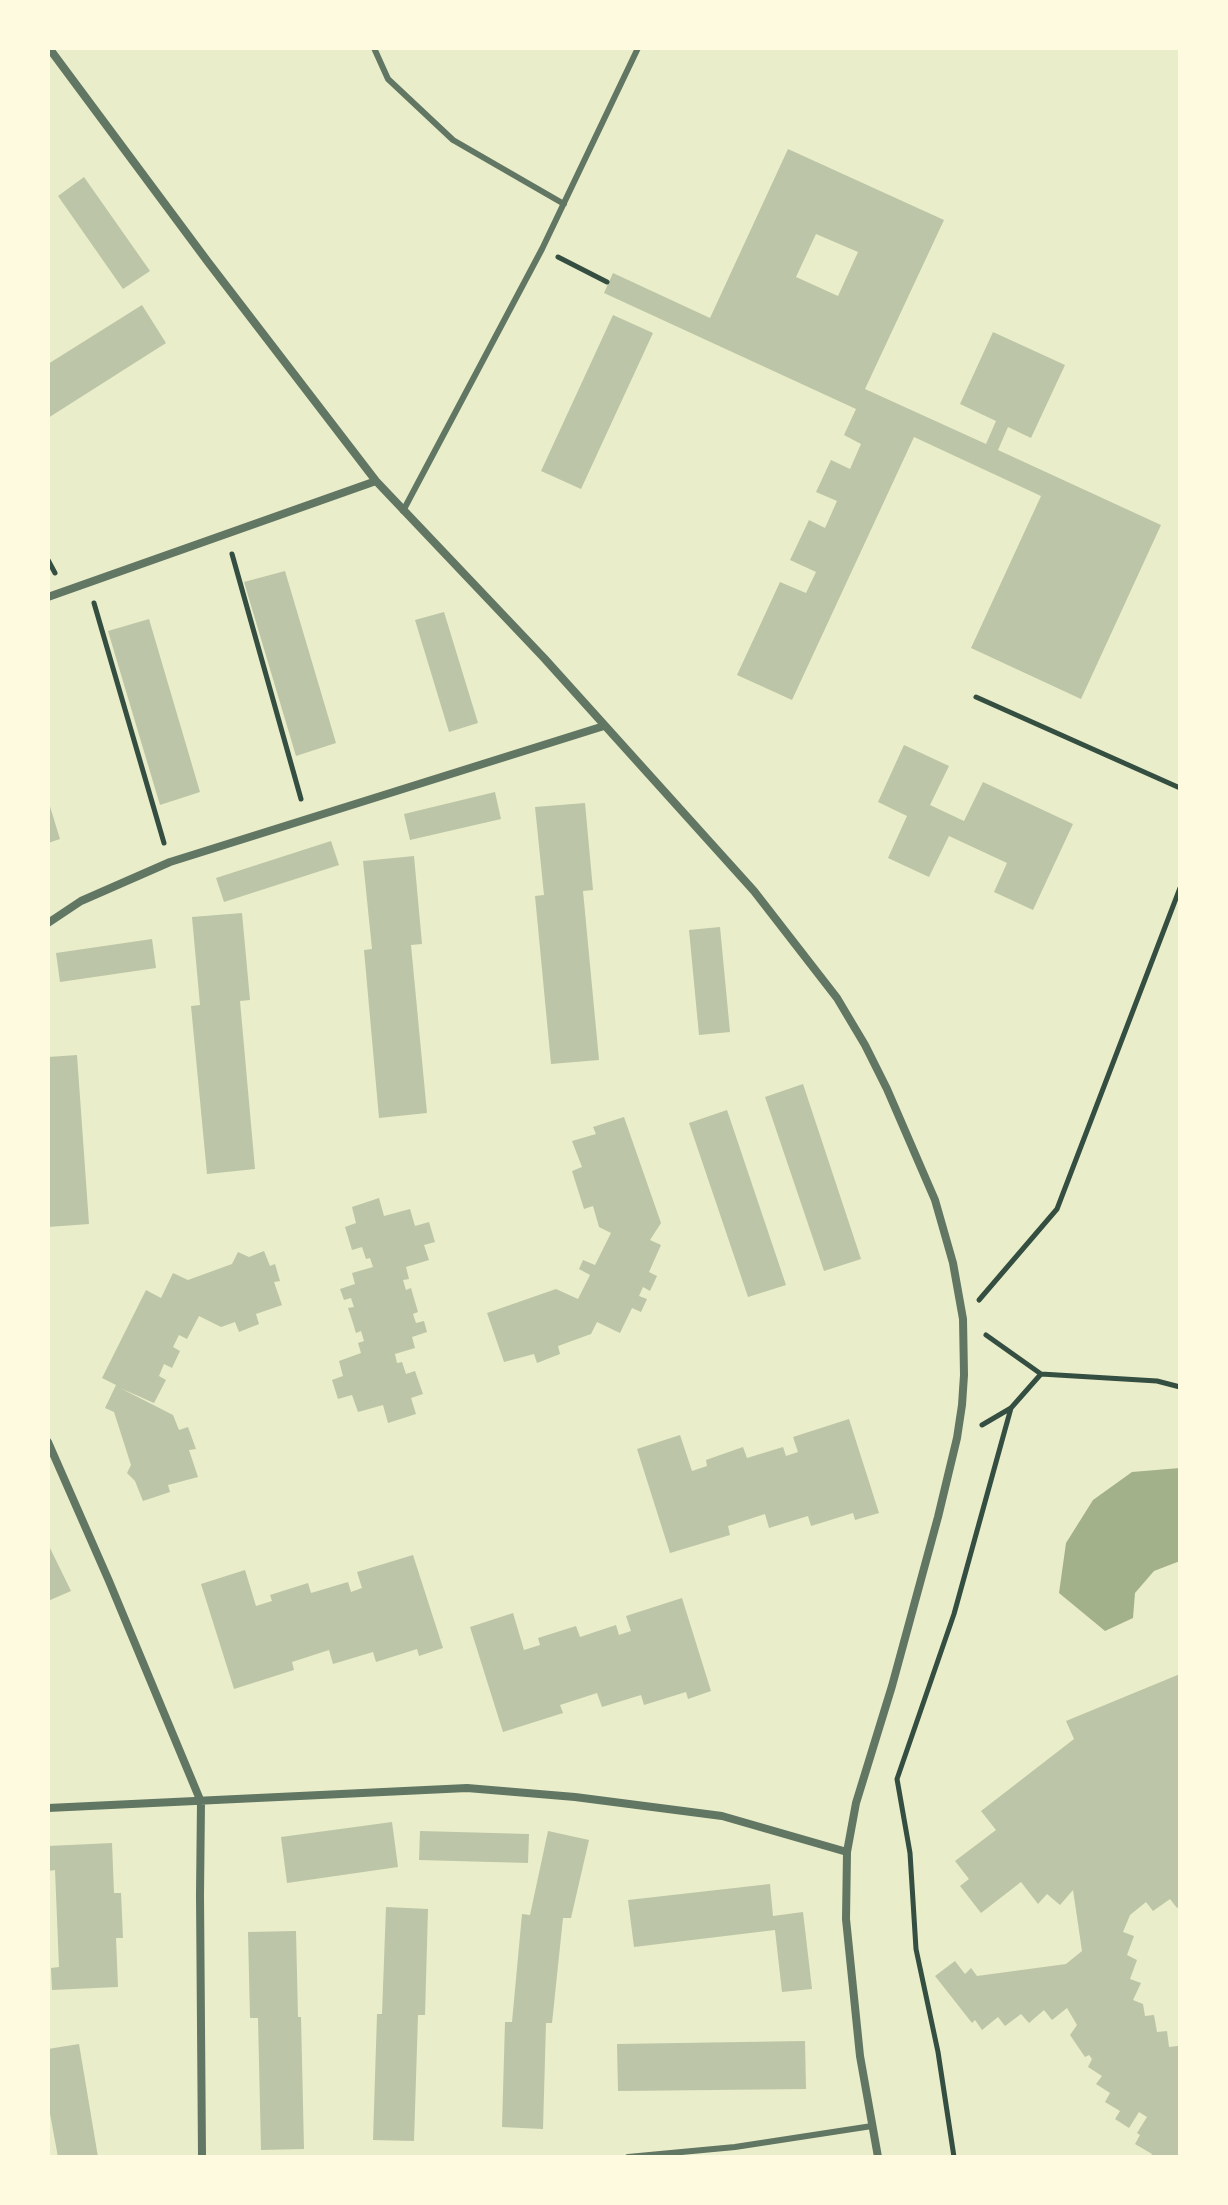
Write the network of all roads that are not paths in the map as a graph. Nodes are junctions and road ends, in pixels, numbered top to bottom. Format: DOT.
graph roads {
  1 [pos="49,48"];
  2 [pos="374,48"];
  3 [pos="638,48"];
  4 [pos="564,204"];
  5 [pos="376,481"];
  6 [pos="403,511"];
  7 [pos="48,597"];
  8 [pos="604,726"];
  9 [pos="48,923"];
  10 [pos="48,1442"];
  11 [pos="201,1802"];
  12 [pos="48,1808"];
  13 [pos="847,1852"];
  14 [pos="872,2126"];
  15 [pos="202,2157"];
  16 [pos="628,2157"];
  17 [pos="878,2157"];
  1 -- 5 [label="street"];
  2 -- 4 [label="lane"];
  3 -- 4 [label="lane"];
  4 -- 6 [label="lane"];
  5 -- 6 [label="street"];
  5 -- 7 [label="street"];
  6 -- 8 [label="street"];
  8 -- 9 [label="street"];
  8 -- 13 [label="street"];
  10 -- 11 [label="street"];
  11 -- 12 [label="street"];
  11 -- 13 [label="street"];
  11 -- 15 [label="street"];
  13 -- 14 [label="street"];
  14 -- 16 [label="lane"];
  14 -- 17 [label="street"];
}
